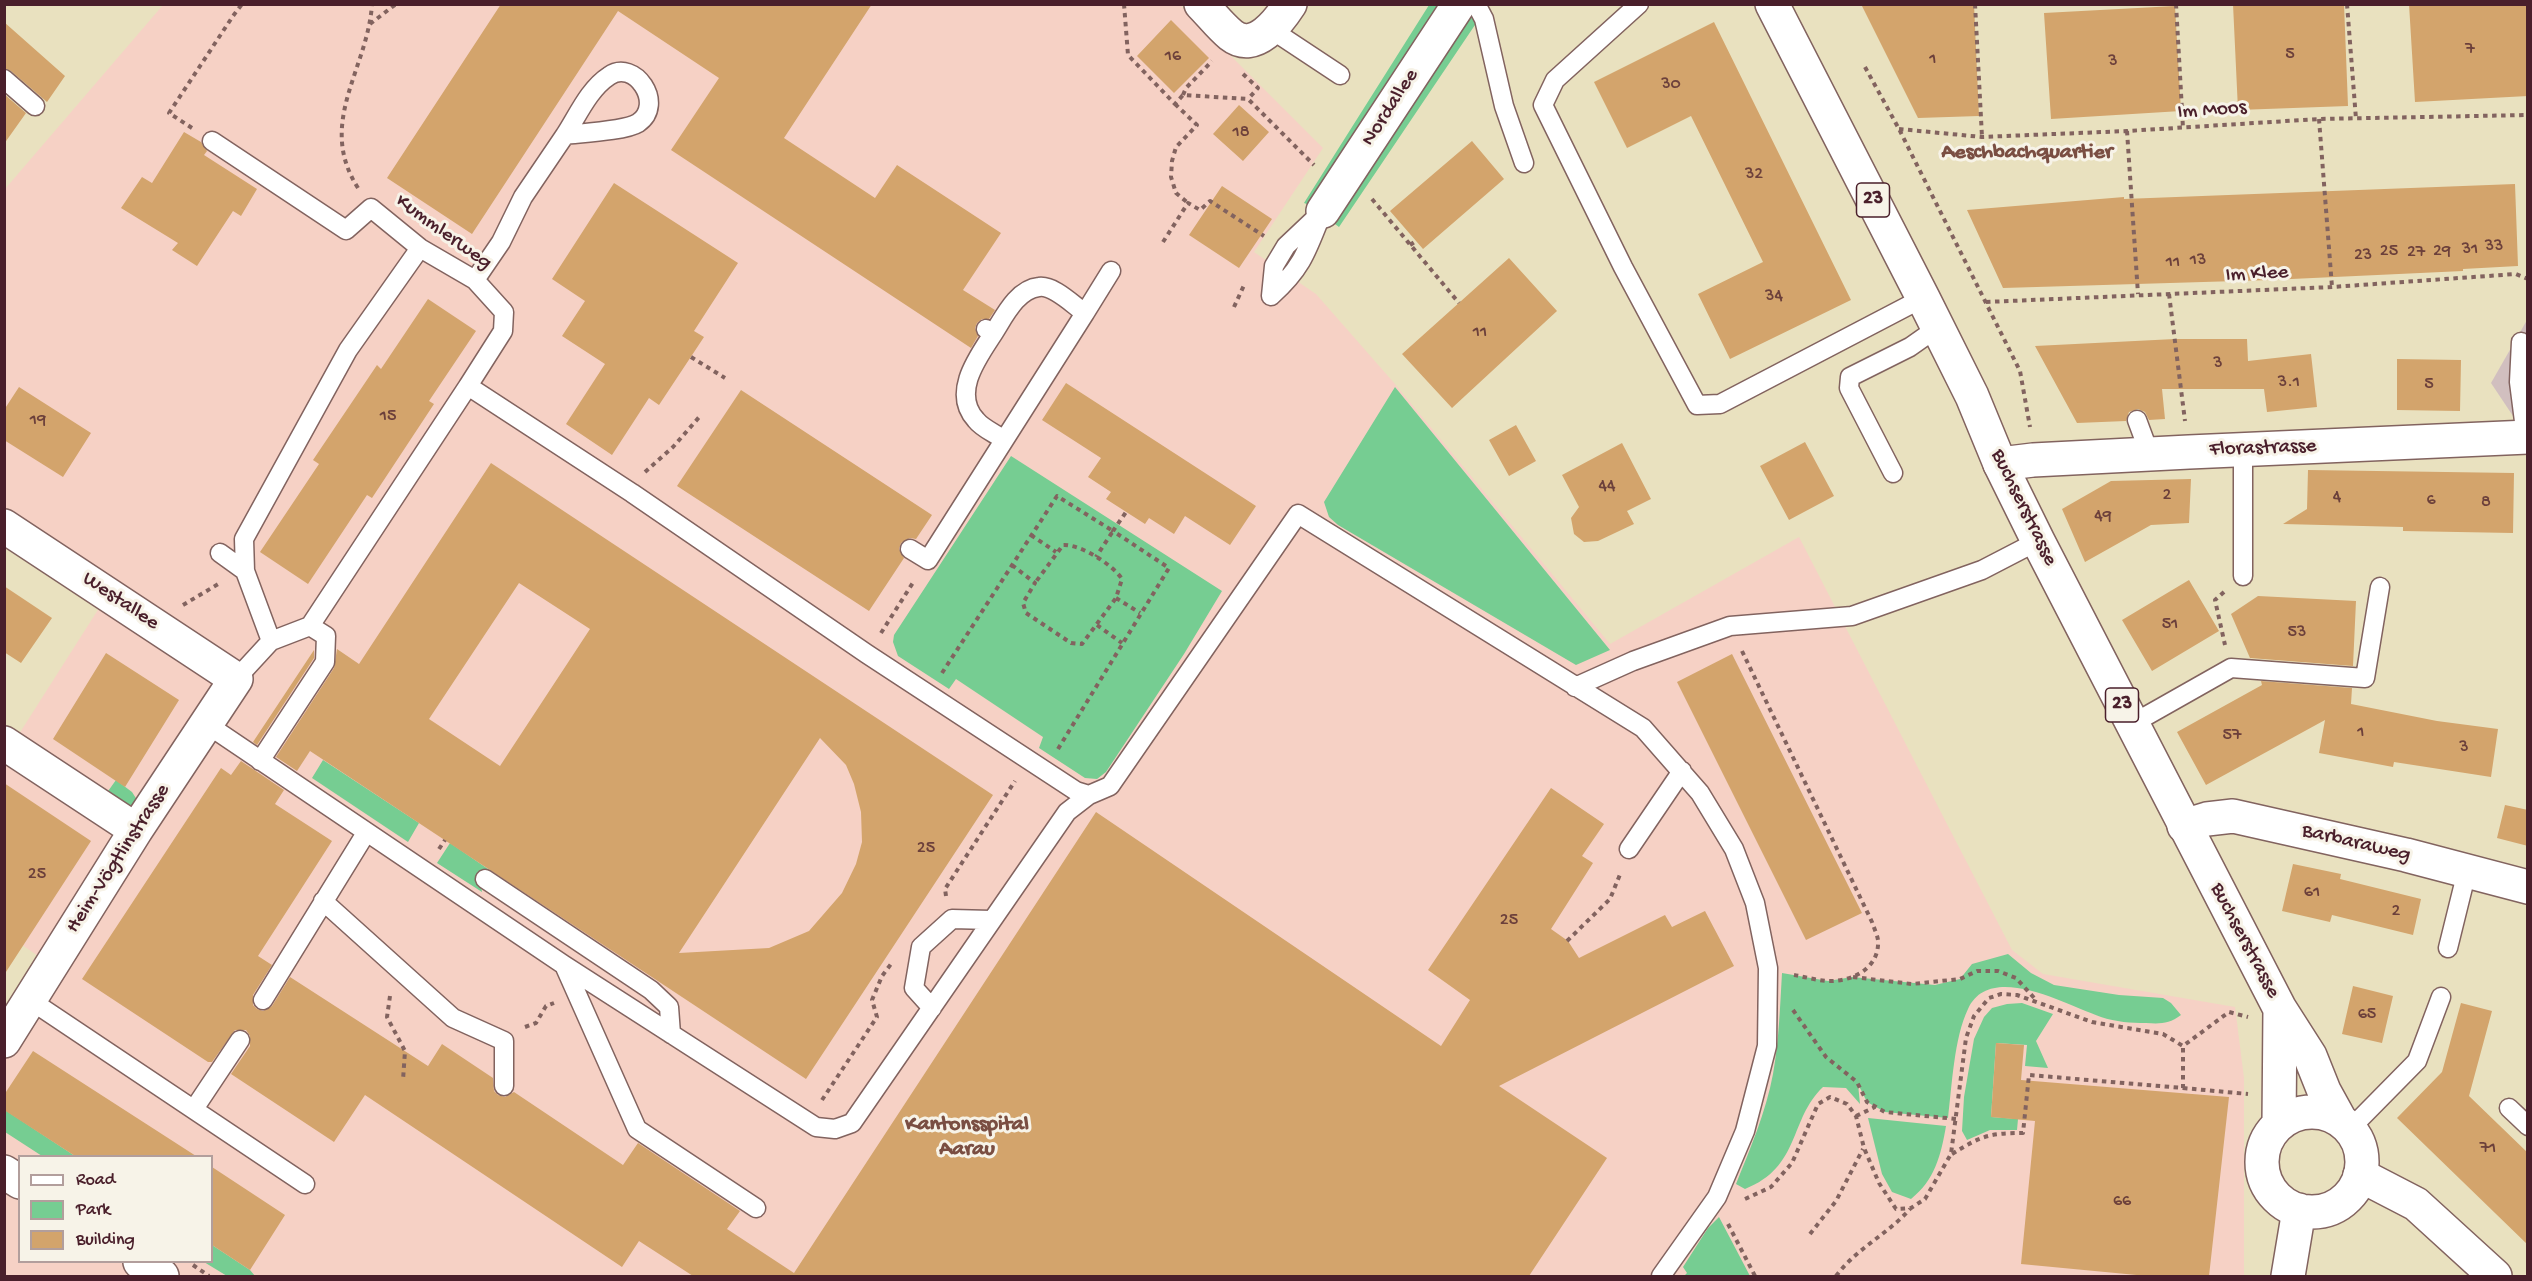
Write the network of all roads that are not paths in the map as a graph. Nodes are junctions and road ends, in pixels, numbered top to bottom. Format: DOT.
graph roads {
  1 [pos="1202,4"];
  2 [pos="1459,4"];
  3 [pos="1476,4"];
  4 [pos="1639,4"];
  5 [pos="1772,4"];
  6 [pos="1281,17"];
  7 [pos="1340,75"];
  8 [pos="4,79"];
  9 [pos="35,106"];
  10 [pos="565,135"];
  11 [pos="212,141"];
  12 [pos="1524,163"];
  13 [pos="1336,192"];
  14 [pos="420,248"];
  15 [pos="1111,271"];
  16 [pos="475,280"];
  17 [pos="1923,298"];
  18 [pos="1085,313"];
  19 [pos="1937,328"];
  20 [pos="2521,342"];
  21 [pos="468,386"];
  22 [pos="2137,420"];
  23 [pos="2527,437"];
  24 [pos="1003,439"];
  25 [pos="2243,450"];
  26 [pos="2150,455"];
  27 [pos="2000,464"];
  28 [pos="1893,473"];
  29 [pos="4,526"];
  30 [pos="2038,540"];
  31 [pos="909,549"];
  32 [pos="220,553"];
  33 [pos="245,570"];
  34 [pos="2243,576"];
  35 [pos="2380,587"];
  36 [pos="310,626"];
  37 [pos="272,641"];
  38 [pos="236,679"];
  39 [pos="1575,687"];
  40 [pos="2132,724"];
  41 [pos="208,725"];
  42 [pos="4,743"];
  43 [pos="260,761"];
  44 [pos="1682,771"];
  45 [pos="1089,795"];
  46 [pos="2184,826"];
  47 [pos="136,830"];
  48 [pos="366,833"];
  49 [pos="1629,849"];
  50 [pos="2467,871"];
  51 [pos="485,879"];
  52 [pos="2528,887"];
  53 [pos="323,901"];
  54 [pos="991,921"];
  55 [pos="2448,948"];
  56 [pos="564,965"];
  57 [pos="2441,997"];
  58 [pos="30,1000"];
  59 [pos="263,1000"];
  60 [pos="932,1008"];
  61 [pos="2280,1009"];
  62 [pos="670,1034"];
  63 [pos="240,1040"];
  64 [pos="4,1041"];
  65 [pos="504,1086"];
  66 [pos="2509,1108"];
  67 [pos="194,1109"];
  68 [pos="2279,1124"];
  69 [pos="2345,1124"];
  70 [pos="2528,1126"];
  71 [pos="4,1172"];
  72 [pos="2360,1175"];
  73 [pos="18,1181"];
  74 [pos="305,1184"];
  75 [pos="756,1208"];
  76 [pos="2299,1210"];
  77 [pos="142,1263"];
  78 [pos="162,1276"];
  79 [pos="1661,1276"];
  80 [pos="2288,1276"];
  81 [pos="2495,1276"];
  1 -- 6 [label="street"];
  2 -- 13 [label="street, Nordallee"];
  3 -- 12 [label="lane"];
  4 -- 17 [label="lane"];
  5 -- 17 [label="street, Buchserstrasse / 23"];
  6 -- 7 [label="lane"];
  8 -- 9 [label="lane"];
  10 -- 10 [label="lane"];
  10 -- 16 [label="lane"];
  11 -- 14 [label="lane, Kummlerweg"];
  14 -- 16 [label="lane, Kummlerweg"];
  14 -- 33 [label="lane"];
  15 -- 18 [label="lane"];
  16 -- 21 [label="lane, Kummlerweg"];
  17 -- 19 [label="street, Buchserstrasse / 23"];
  18 -- 24 [label="lane"];
  18 -- 24 [label="lane"];
  19 -- 27 [label="street, Buchserstrasse / 23"];
  19 -- 28 [label="lane"];
  20 -- 23 [label="lane"];
  21 -- 36 [label="lane, Kummlerweg"];
  21 -- 45 [label="lane"];
  22 -- 26 [label="lane"];
  23 -- 25 [label="street, Florastrasse"];
  24 -- 31 [label="lane"];
  25 -- 26 [label="street, Florastrasse"];
  25 -- 34 [label="lane"];
  26 -- 27 [label="street, Florastrasse"];
  27 -- 30 [label="street, Buchserstrasse / 23"];
  29 -- 38 [label="street, Westallee"];
  30 -- 39 [label="lane"];
  30 -- 40 [label="street, Buchserstrasse / 23"];
  32 -- 33 [label="lane"];
  33 -- 37 [label="lane"];
  35 -- 40 [label="lane"];
  36 -- 37 [label="lane"];
  36 -- 43 [label="lane"];
  37 -- 38 [label="lane"];
  38 -- 41 [label="street, Heim-Vögtlinstrasse"];
  39 -- 44 [label="lane"];
  39 -- 45 [label="lane"];
  40 -- 46 [label="street, Buchserstrasse / 23"];
  41 -- 43 [label="lane"];
  41 -- 47 [label="street, Heim-Vögtlinstrasse"];
  42 -- 47 [label="street"];
  43 -- 48 [label="lane"];
  44 -- 49 [label="lane"];
  44 -- 79 [label="lane"];
  45 -- 54 [label="lane"];
  46 -- 50 [label="street, Barbaraweg"];
  46 -- 61 [label="street, Buchserstrasse / 23"];
  47 -- 58 [label="street, Heim-Vögtlinstrasse"];
  48 -- 53 [label="lane"];
  48 -- 56 [label="lane"];
  50 -- 52 [label="street, Barbaraweg"];
  50 -- 55 [label="lane"];
  51 -- 62 [label="lane"];
  53 -- 59 [label="lane"];
  53 -- 65 [label="lane"];
  54 -- 60 [label="lane"];
  54 -- 60 [label="lane"];
  56 -- 62 [label="lane"];
  56 -- 75 [label="lane"];
  57 -- 69 [label="lane"];
  58 -- 64 [label="street, Heim-Vögtlinstrasse"];
  58 -- 67 [label="lane"];
  60 -- 62 [label="lane"];
  61 -- 68 [label="street, Buchserstrasse / 23"];
  61 -- 69 [label="street, Buchserstrasse / 23"];
  63 -- 67 [label="lane"];
  66 -- 70 [label="lane"];
  67 -- 74 [label="lane"];
  68 -- 69 [label="street"];
  68 -- 76 [label="street, 23"];
  69 -- 72 [label="street, 23"];
  71 -- 73 [label="street"];
  72 -- 76 [label="street"];
  72 -- 81 [label="street"];
  76 -- 80 [label="street"];
  77 -- 78 [label="street"];
}
